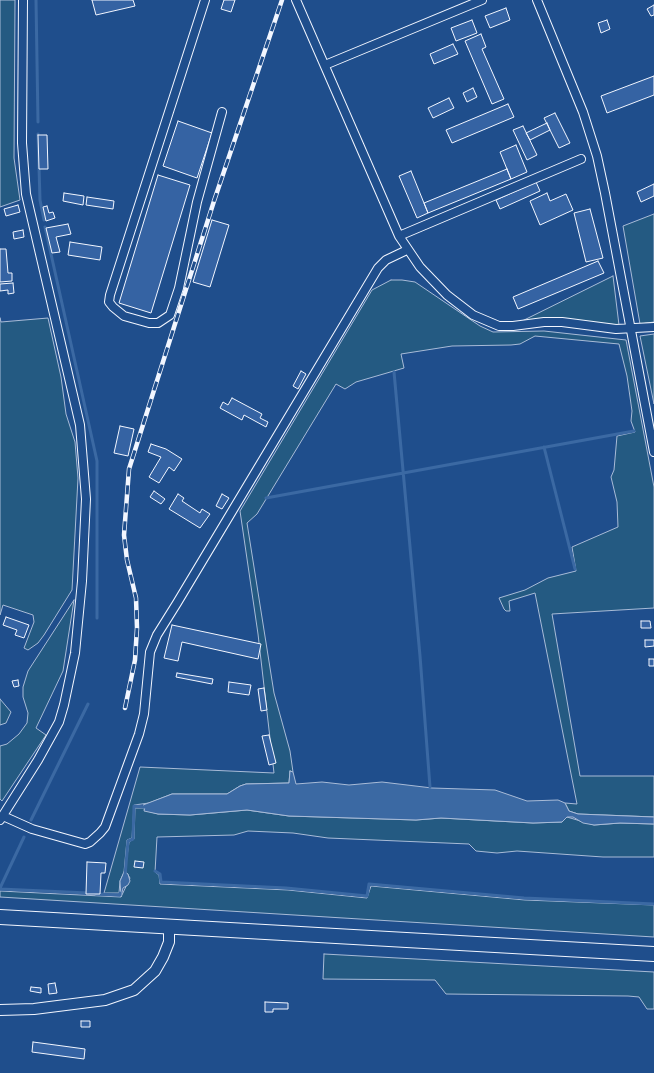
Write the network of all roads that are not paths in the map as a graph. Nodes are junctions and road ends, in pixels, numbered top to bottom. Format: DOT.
graph roads {
  1 [pos="23,0"];
  2 [pos="205,0"];
  3 [pos="296,0"];
  4 [pos="482,0"];
  5 [pos="537,0"];
  6 [pos="325,66"];
  7 [pos="222,112"];
  8 [pos="581,159"];
  9 [pos="399,236"];
  10 [pos="407,250"];
  11 [pos="654,327"];
  12 [pos="630,329"];
  13 [pos="654,452"];
  14 [pos="2,818"];
  15 [pos="0,917"];
  16 [pos="169,927"];
  17 [pos="654,954"];
  18 [pos="0,1010"];
  1 -- 14 [label="street"];
  2 -- 7 [label="street"];
  3 -- 6 [label="street"];
  4 -- 6 [label="street"];
  5 -- 12 [label="street"];
  6 -- 9 [label="street"];
  8 -- 9 [label="street"];
  9 -- 10 [label="street"];
  10 -- 12 [label="street"];
  10 -- 14 [label="street"];
  11 -- 12 [label="street"];
  12 -- 13 [label="street"];
  15 -- 16 [label="highway"];
  16 -- 17 [label="highway"];
  16 -- 18 [label="street"];
}
